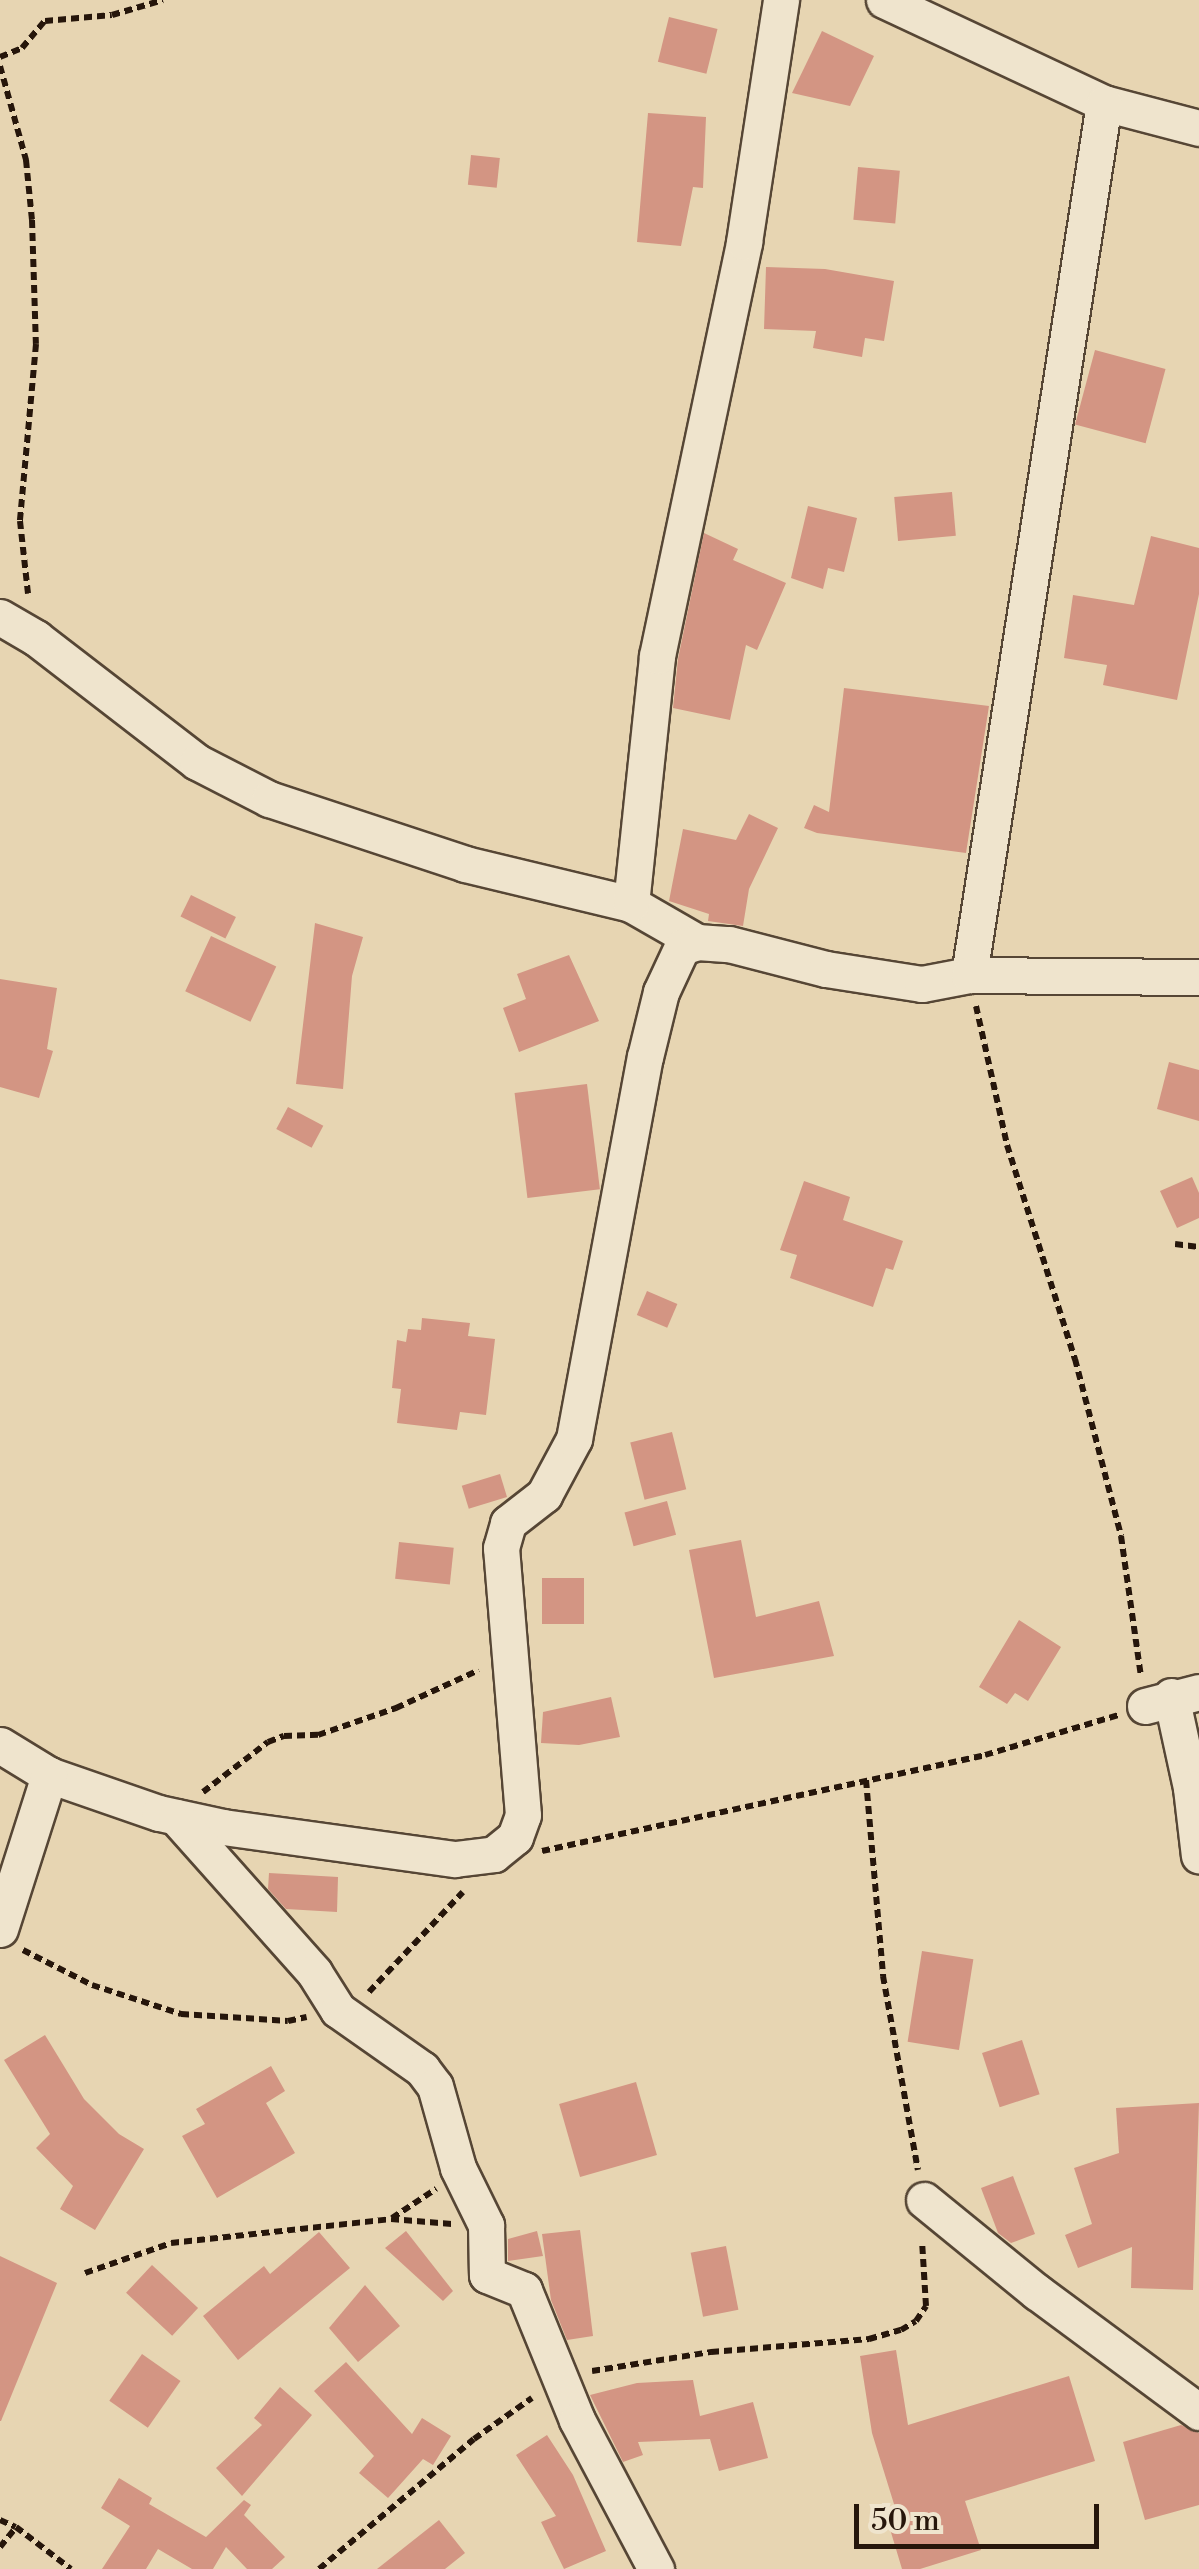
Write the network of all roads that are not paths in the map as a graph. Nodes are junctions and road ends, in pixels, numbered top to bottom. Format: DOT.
graph roads {
  1 [pos="781,0"];
  2 [pos="884,0"];
  3 [pos="1104,103"];
  4 [pos="1199,128"];
  5 [pos="0,617"];
  6 [pos="631,904"];
  7 [pos="697,942"];
  8 [pos="970,975"];
  9 [pos="1199,977"];
  10 [pos="1172,1698"];
  11 [pos="0,1745"];
  12 [pos="49,1775"];
  13 [pos="176,1817"];
  14 [pos="1199,1856"];
  15 [pos="8,1937"];
  16 [pos="924,2200"];
  17 [pos="1199,2412"];
  18 [pos="656,2569"];
  1 -- 6 [label="street"];
  2 -- 3 [label="street"];
  3 -- 4 [label="street"];
  3 -- 8 [label="street"];
  5 -- 6 [label="street"];
  6 -- 7 [label="street"];
  7 -- 8 [label="street"];
  7 -- 13 [label="street"];
  8 -- 9 [label="street"];
  10 -- 14 [label="street"];
  11 -- 12 [label="street"];
  12 -- 13 [label="street"];
  12 -- 15 [label="street"];
  13 -- 18 [label="street"];
  16 -- 17 [label="street"];
}
